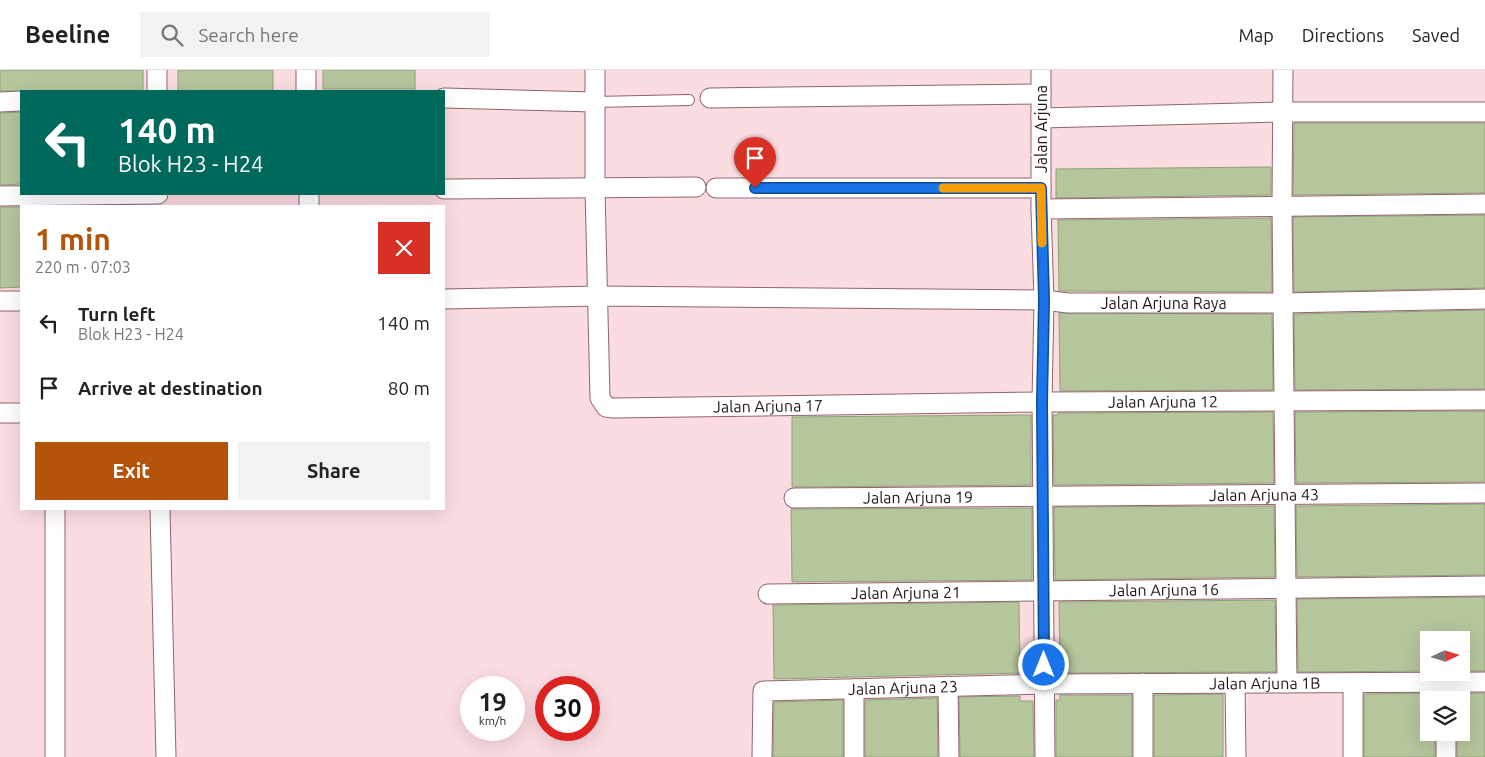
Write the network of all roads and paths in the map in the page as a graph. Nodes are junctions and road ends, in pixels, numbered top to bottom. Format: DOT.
graph roads {
  1 [pos="157,70"];
  2 [pos="306,70"];
  3 [pos="595,70"];
  4 [pos="1041,70"];
  5 [pos="1283,70"];
  6 [pos="157,90"];
  7 [pos="306,90"];
  8 [pos="1041,94"];
  9 [pos="445,98"];
  10 [pos="710,98"];
  11 [pos="689,100"];
  12 [pos="20,101"];
  13 [pos="0,102"];
  14 [pos="594,102"];
  15 [pos="1283,112"];
  16 [pos="1485,112"];
  17 [pos="1041,118"];
  18 [pos="696,187"];
  19 [pos="716,188"];
  20 [pos="1041,188"];
  21 [pos="445,189"];
  22 [pos="596,189"];
  23 [pos="79,195"];
  24 [pos="0,196"];
  25 [pos="1485,204"];
  26 [pos="1282,206"];
  27 [pos="1041,209"];
  28 [pos="599,296"];
  29 [pos="445,299"];
  30 [pos="1485,299"];
  31 [pos="1044,300"];
  32 [pos="0,301"];
  33 [pos="20,301"];
  34 [pos="1282,303"];
  35 [pos="1485,400"];
  36 [pos="1284,401"];
  37 [pos="1042,402"];
  38 [pos="0,413"];
  39 [pos="20,413"];
  40 [pos="1485,493"];
  41 [pos="1285,495"];
  42 [pos="1043,497"];
  43 [pos="794,498"];
  44 [pos="55,510"];
  45 [pos="160,510"];
  46 [pos="1485,586"];
  47 [pos="1286,588"];
  48 [pos="1044,591"];
  49 [pos="768,594"];
  50 [pos="1353,682"];
  51 [pos="1485,682"];
  52 [pos="1143,683"];
  53 [pos="1236,683"];
  54 [pos="1287,683"];
  55 [pos="1044,684"];
  56 [pos="948,686"];
  57 [pos="854,689"];
  58 [pos="1446,691"];
  59 [pos="1446,741"];
  60 [pos="55,757"];
  61 [pos="166,757"];
  62 [pos="762,757"];
  63 [pos="854,757"];
  64 [pos="949,757"];
  65 [pos="1045,757"];
  66 [pos="1143,757"];
  67 [pos="1236,757"];
  68 [pos="1353,757"];
  69 [pos="1446,757"];
  1 -- 6 [label="street"];
  2 -- 7 [label="street"];
  3 -- 14 [label="street"];
  4 -- 8 [label="street, Jalan Arjuna"];
  5 -- 15 [label="street"];
  8 -- 10 [label="street"];
  8 -- 17 [label="street, Jalan Arjuna"];
  9 -- 14 [label="street"];
  11 -- 14 [label="lane"];
  12 -- 13 [label="street"];
  14 -- 22 [label="street"];
  15 -- 16 [label="street"];
  15 -- 17 [label="street"];
  15 -- 26 [label="street"];
  17 -- 20 [label="street, Jalan Arjuna"];
  18 -- 22 [label="street"];
  19 -- 20 [label="street"];
  20 -- 27 [label="street, Jalan Arjuna"];
  21 -- 22 [label="street"];
  22 -- 28 [label="street"];
  23 -- 24 [label="street"];
  25 -- 26 [label="street"];
  26 -- 27 [label="street"];
  26 -- 34 [label="street"];
  27 -- 31 [label="street, Jalan Arjuna"];
  28 -- 29 [label="street, Jalan Arjuna Raya"];
  28 -- 31 [label="street, Jalan Arjuna Raya"];
  28 -- 37 [label="street, Jalan Arjuna 17"];
  30 -- 34 [label="street, Jalan Arjuna Raya"];
  31 -- 34 [label="street, Jalan Arjuna Raya"];
  31 -- 37 [label="street, Jalan Arjuna"];
  32 -- 33 [label="street"];
  34 -- 36 [label="street"];
  35 -- 36 [label="street, Jalan Arjuna 12"];
  36 -- 37 [label="street, Jalan Arjuna 12"];
  36 -- 41 [label="street"];
  37 -- 42 [label="street, Jalan Arjuna"];
  38 -- 39 [label="street"];
  40 -- 41 [label="street, Jalan Arjuna 43"];
  41 -- 42 [label="street, Jalan Arjuna 43"];
  41 -- 47 [label="street"];
  42 -- 43 [label="street, Jalan Arjuna 19"];
  42 -- 48 [label="street, Jalan Arjuna"];
  44 -- 60 [label="street"];
  45 -- 61 [label="street"];
  46 -- 47 [label="street, Jalan Arjuna 16"];
  47 -- 48 [label="street, Jalan Arjuna 16"];
  47 -- 54 [label="street"];
  48 -- 49 [label="street, Jalan Arjuna 21"];
  48 -- 55 [label="street, Jalan Arjuna"];
  50 -- 54 [label="street, Jalan Arjuna 1B"];
  50 -- 58 [label="street, Jalan Arjuna 1B"];
  50 -- 68 [label="street"];
  51 -- 58 [label="street, Jalan Arjuna 1B"];
  52 -- 53 [label="street, Jalan Arjuna 1B"];
  52 -- 55 [label="street, Jalan Arjuna 1B"];
  52 -- 66 [label="street"];
  53 -- 54 [label="street, Jalan Arjuna 1B"];
  53 -- 67 [label="street"];
  55 -- 56 [label="street, Jalan Arjuna 23"];
  55 -- 65 [label="street, Jalan Arjuna"];
  56 -- 57 [label="street, Jalan Arjuna 23"];
  56 -- 64 [label="street"];
  57 -- 62 [label="street, Jalan Arjuna 23"];
  57 -- 63 [label="street"];
  59 -- 69 [label="street"];
}
